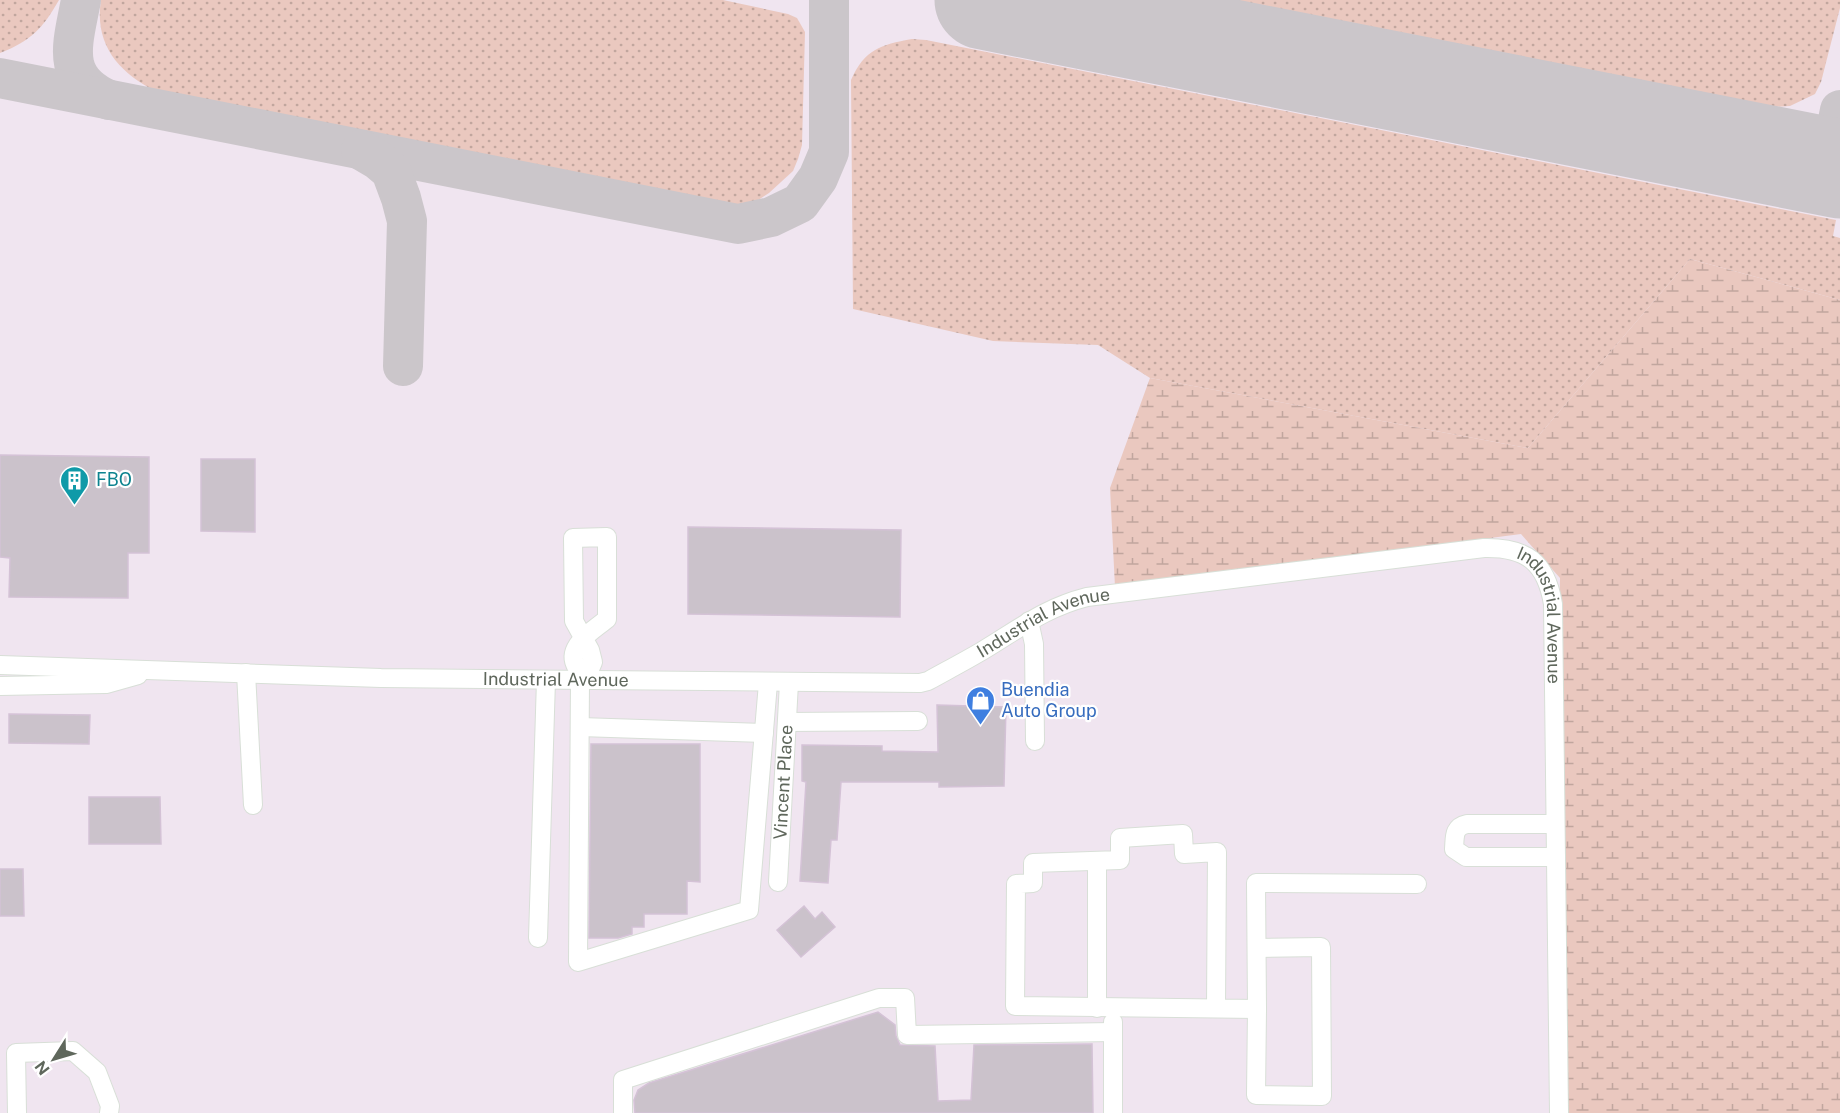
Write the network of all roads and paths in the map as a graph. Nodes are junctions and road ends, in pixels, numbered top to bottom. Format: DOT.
graph roads {
  1 [pos="1029,621"];
  2 [pos="583,638"];
  3 [pos="0,665"];
  4 [pos="158,669"];
  5 [pos="246,673"];
  6 [pos="546,680"];
  7 [pos="583,681"];
  8 [pos="768,682"];
  9 [pos="789,683"];
  10 [pos="0,686"];
  11 [pos="918,721"];
  12 [pos="787,722"];
  13 [pos="580,727"];
  14 [pos="764,733"];
  15 [pos="1035,741"];
  16 [pos="253,805"];
  17 [pos="1555,824"];
  18 [pos="1556,857"];
  19 [pos="1097,861"];
  20 [pos="778,882"];
  21 [pos="1417,884"];
  22 [pos="538,938"];
  23 [pos="1257,948"];
  24 [pos="1105,1008"];
  25 [pos="1220,1008"];
  26 [pos="1257,1008"];
  27 [pos="1113,1032"];
  28 [pos="17,1113"];
  29 [pos="109,1113"];
  30 [pos="623,1113"];
  31 [pos="1113,1113"];
  32 [pos="1559,1113"];
  1 -- 9 [label="street, Industrial Avenue"];
  1 -- 15 [label="street"];
  1 -- 17 [label="street, Industrial Avenue"];
  2 -- 2 [label="street"];
  2 -- 7 [label="street"];
  3 -- 4 [label="street, Industrial Avenue"];
  4 -- 5 [label="street, Industrial Avenue"];
  4 -- 10 [label="street"];
  5 -- 6 [label="street, Industrial Avenue"];
  5 -- 16 [label="street"];
  6 -- 7 [label="street, Industrial Avenue"];
  6 -- 22 [label="street"];
  7 -- 8 [label="street, Industrial Avenue"];
  7 -- 13 [label="street"];
  8 -- 9 [label="street, Industrial Avenue"];
  8 -- 14 [label="street"];
  9 -- 12 [label="street, Vincent Place"];
  11 -- 12 [label="street"];
  12 -- 20 [label="street, Vincent Place"];
  13 -- 14 [label="street"];
  13 -- 14 [label="street"];
  17 -- 18 [label="street, Industrial Avenue"];
  17 -- 18 [label="street"];
  18 -- 32 [label="street, Industrial Avenue"];
  19 -- 24 [label="street"];
  19 -- 24 [label="street"];
  19 -- 25 [label="street"];
  21 -- 23 [label="street"];
  23 -- 26 [label="street"];
  23 -- 26 [label="street"];
  24 -- 25 [label="street"];
  24 -- 27 [label="street"];
  25 -- 26 [label="street"];
  27 -- 30 [label="street"];
  27 -- 31 [label="street"];
  28 -- 29 [label="street"];
}
